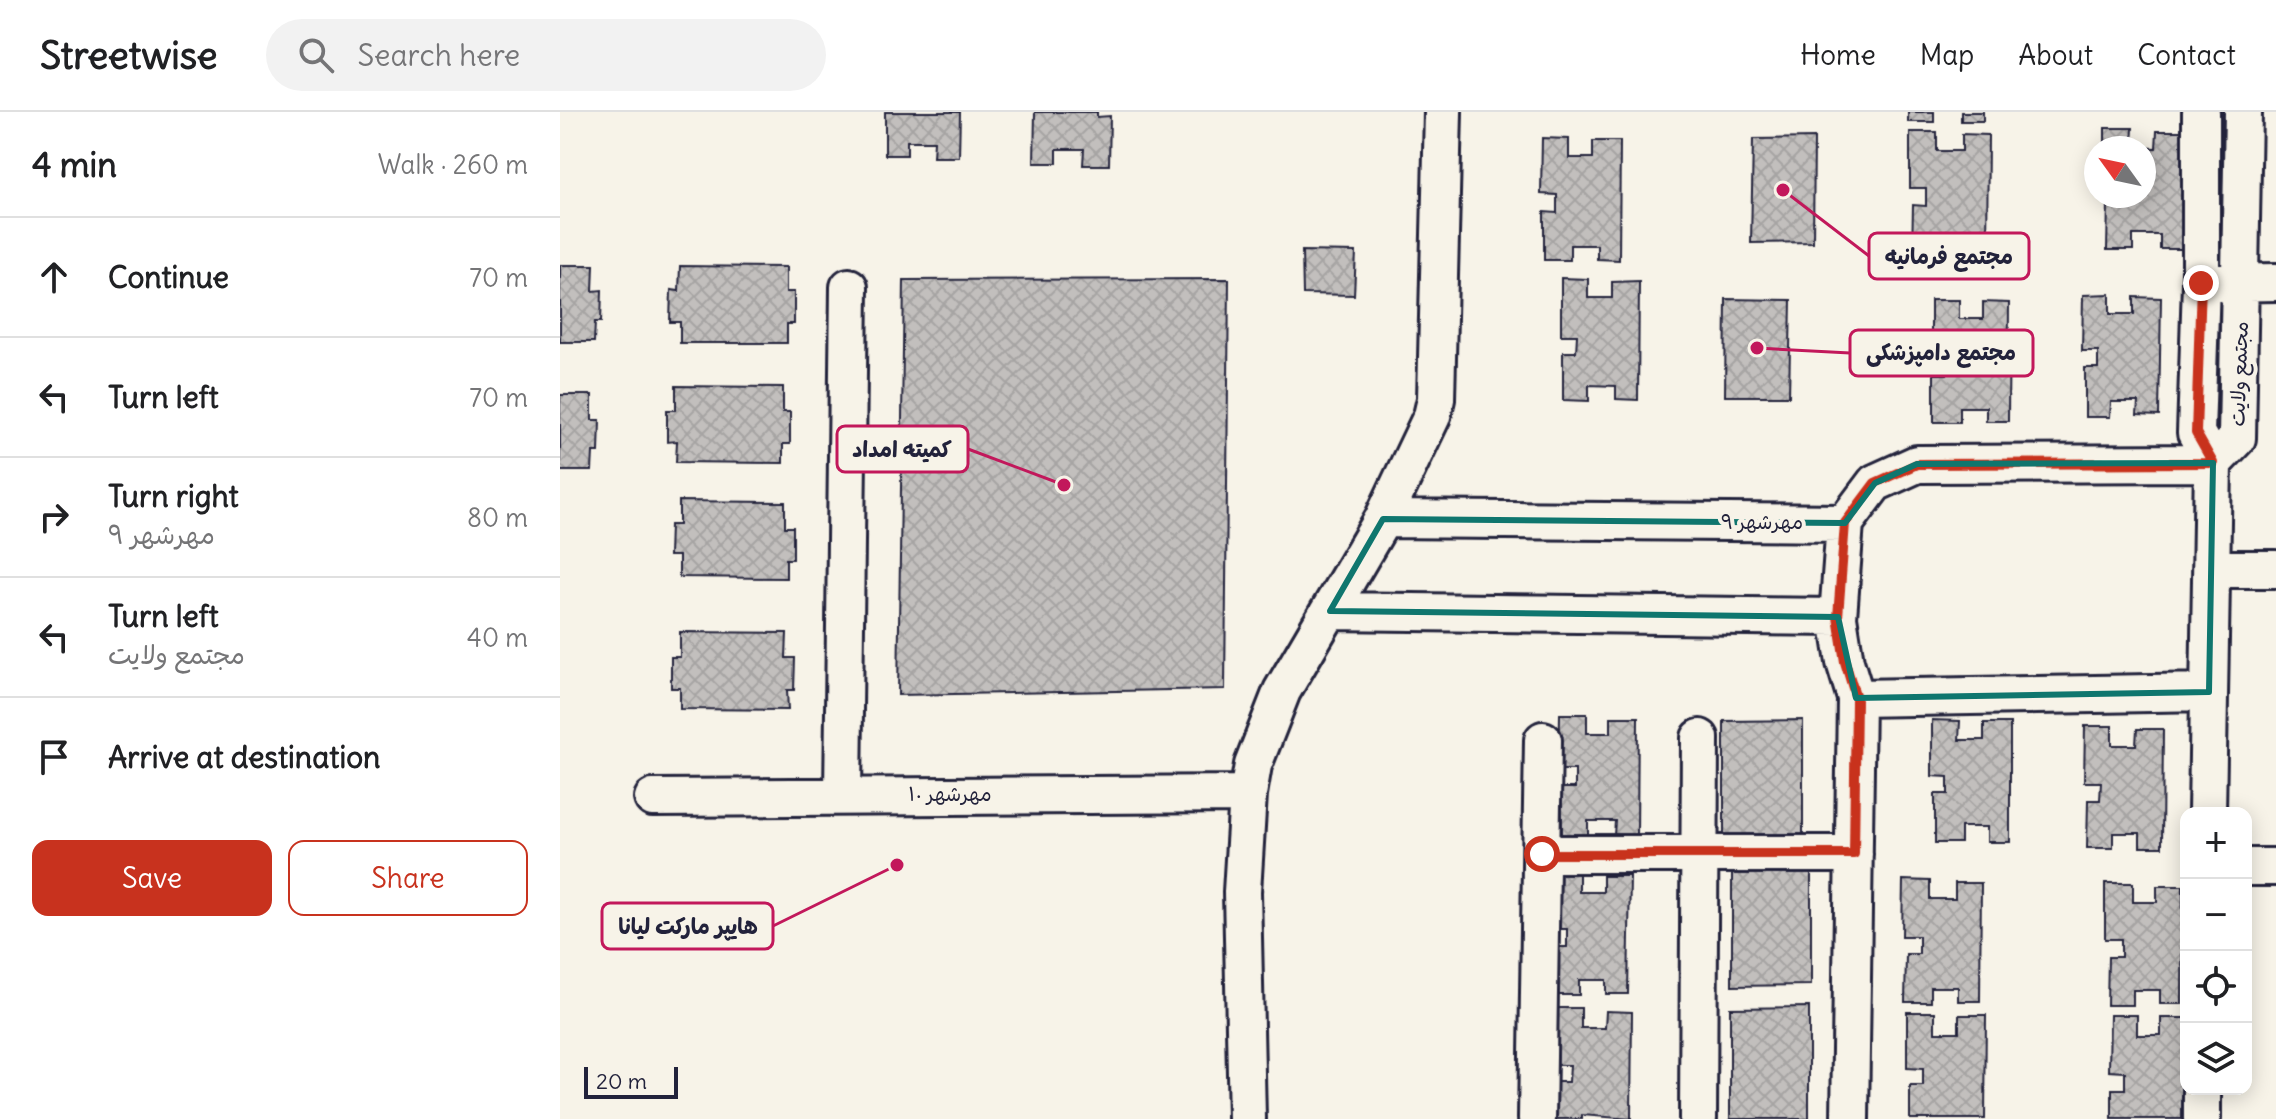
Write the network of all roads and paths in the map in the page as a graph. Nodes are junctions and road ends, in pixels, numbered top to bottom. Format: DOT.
graph roads {
  1 [pos="1443,112"];
  2 [pos="2201,112"];
  3 [pos="2243,112"];
  4 [pos="2259,282"];
  5 [pos="2201,283"];
  6 [pos="849,287"];
  7 [pos="2213,463"];
  8 [pos="1383,519"];
  9 [pos="1845,523"];
  10 [pos="2212,569"];
  11 [pos="2276,569"];
  12 [pos="1330,611"];
  13 [pos="1838,617"];
  14 [pos="2209,692"];
  15 [pos="1856,698"];
  16 [pos="1700,738"];
  17 [pos="1543,740"];
  18 [pos="1248,794"];
  19 [pos="843,795"];
  20 [pos="653,798"];
  21 [pos="2207,807"];
  22 [pos="1542,854"];
  23 [pos="1698,854"];
  24 [pos="1854,854"];
  25 [pos="2252,867"];
  26 [pos="2276,867"];
  27 [pos="2202,1095"];
  28 [pos="1247,1119"];
  29 [pos="1537,1119"];
  30 [pos="1698,1119"];
  31 [pos="1850,1119"];
  32 [pos="2202,1119"];
  1 -- 8 [label="street"];
  2 -- 5 [label="street, مجتمع ولایت"];
  3 -- 4 [label="street, مجتمع ولایت"];
  4 -- 5 [label="street"];
  4 -- 7 [label="street, مجتمع ولایت"];
  5 -- 7 [label="street, مجتمع ولایت"];
  6 -- 19 [label="street"];
  7 -- 9 [label="street"];
  7 -- 10 [label="street"];
  8 -- 9 [label="street, مهرشهر ۹"];
  8 -- 12 [label="street"];
  9 -- 13 [label="street"];
  10 -- 11 [label="street"];
  10 -- 14 [label="street"];
  12 -- 13 [label="street"];
  12 -- 18 [label="street"];
  13 -- 15 [label="street"];
  14 -- 15 [label="street"];
  14 -- 21 [label="street"];
  15 -- 24 [label="street"];
  16 -- 23 [label="street"];
  17 -- 22 [label="street"];
  18 -- 19 [label="street, مهرشهر ۱۰"];
  18 -- 28 [label="street"];
  19 -- 20 [label="street, مهرشهر ۱۰"];
  22 -- 23 [label="street"];
  22 -- 29 [label="street"];
  23 -- 24 [label="street"];
  23 -- 30 [label="street"];
  24 -- 31 [label="street"];
  25 -- 26 [label="street"];
  27 -- 32 [label="street"];
}
